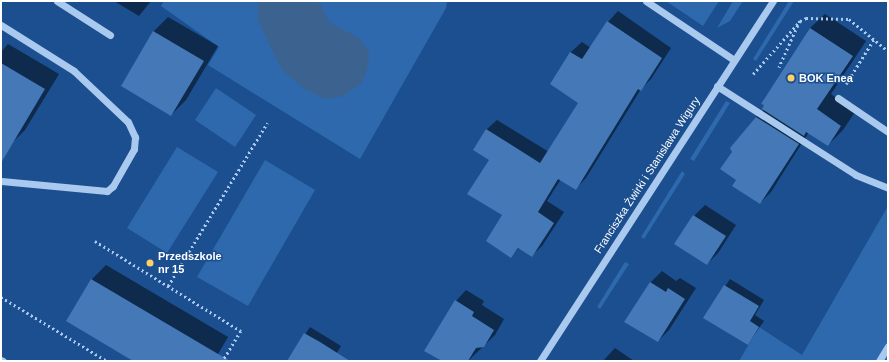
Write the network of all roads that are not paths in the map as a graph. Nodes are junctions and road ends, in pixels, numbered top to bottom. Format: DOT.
graph roads {
  1 [pos="57,1"];
  2 [pos="646,1"];
  3 [pos="773,1"];
  4 [pos="1,25"];
  5 [pos="110,35"];
  6 [pos="734,60"];
  7 [pos="717,86"];
  8 [pos="838,98"];
  9 [pos="888,132"];
  10 [pos="1,181"];
  11 [pos="888,188"];
  12 [pos="888,346"];
  13 [pos="540,361"];
  14 [pos="879,361"];
  1 -- 5 [label="street"];
  2 -- 6 [label="street"];
  3 -- 6 [label="street, Franciszka Żwirki i Stanisława Wigury"];
  4 -- 10 [label="street"];
  6 -- 7 [label="street, Franciszka Żwirki i Stanisława Wigury"];
  7 -- 11 [label="street"];
  7 -- 13 [label="street, Franciszka Żwirki i Stanisława Wigury"];
  8 -- 9 [label="street"];
  12 -- 14 [label="street"];
}
